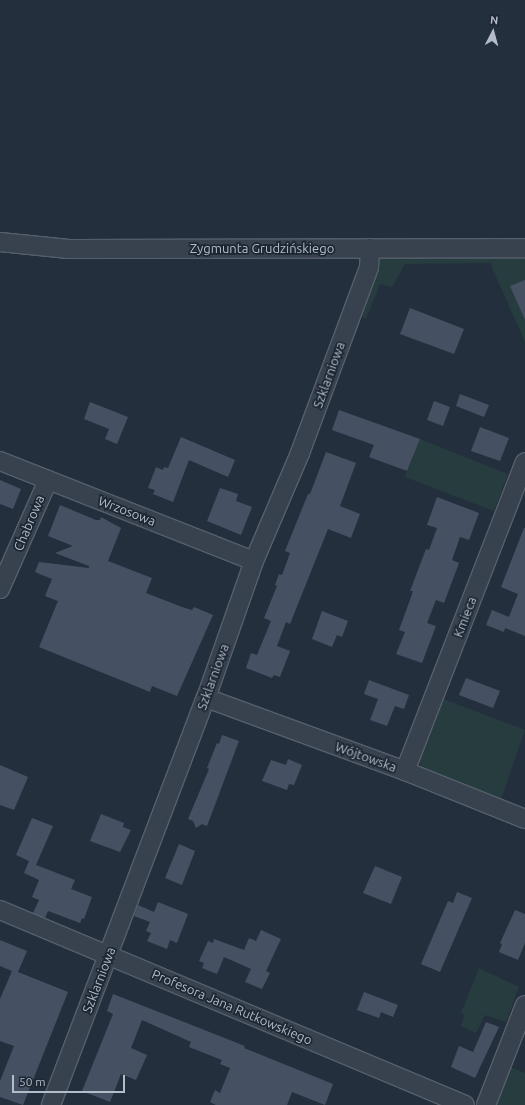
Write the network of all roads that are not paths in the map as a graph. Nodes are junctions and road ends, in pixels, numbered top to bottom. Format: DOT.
graph roads {
  1 [pos="0,242"];
  2 [pos="370,248"];
  3 [pos="525,248"];
  4 [pos="0,461"];
  5 [pos="525,462"];
  6 [pos="48,480"];
  7 [pos="254,561"];
  8 [pos="0,589"];
  9 [pos="206,698"];
  10 [pos="405,771"];
  11 [pos="525,819"];
  12 [pos="0,910"];
  13 [pos="109,955"];
  14 [pos="525,1005"];
  15 [pos="51,1105"];
  16 [pos="465,1105"];
  17 [pos="486,1105"];
  1 -- 2 [label="street, Zygmunta Grudzińskiego"];
  2 -- 3 [label="street, Zygmunta Grudzińskiego"];
  2 -- 7 [label="street, Szklarniowa"];
  4 -- 6 [label="street, Wrzosowa"];
  5 -- 10 [label="street, Kmieca"];
  6 -- 7 [label="street, Wrzosowa"];
  6 -- 8 [label="street, Chabrowa"];
  7 -- 9 [label="street, Szklarniowa"];
  9 -- 10 [label="street, Wójtowska"];
  9 -- 13 [label="street, Szklarniowa"];
  10 -- 11 [label="street, Wójtowska"];
  12 -- 13 [label="street, Profesora Jana Rutkowskiego"];
  13 -- 15 [label="street, Szklarniowa"];
  13 -- 16 [label="street, Profesora Jana Rutkowskiego"];
  14 -- 17 [label="street"];
}
